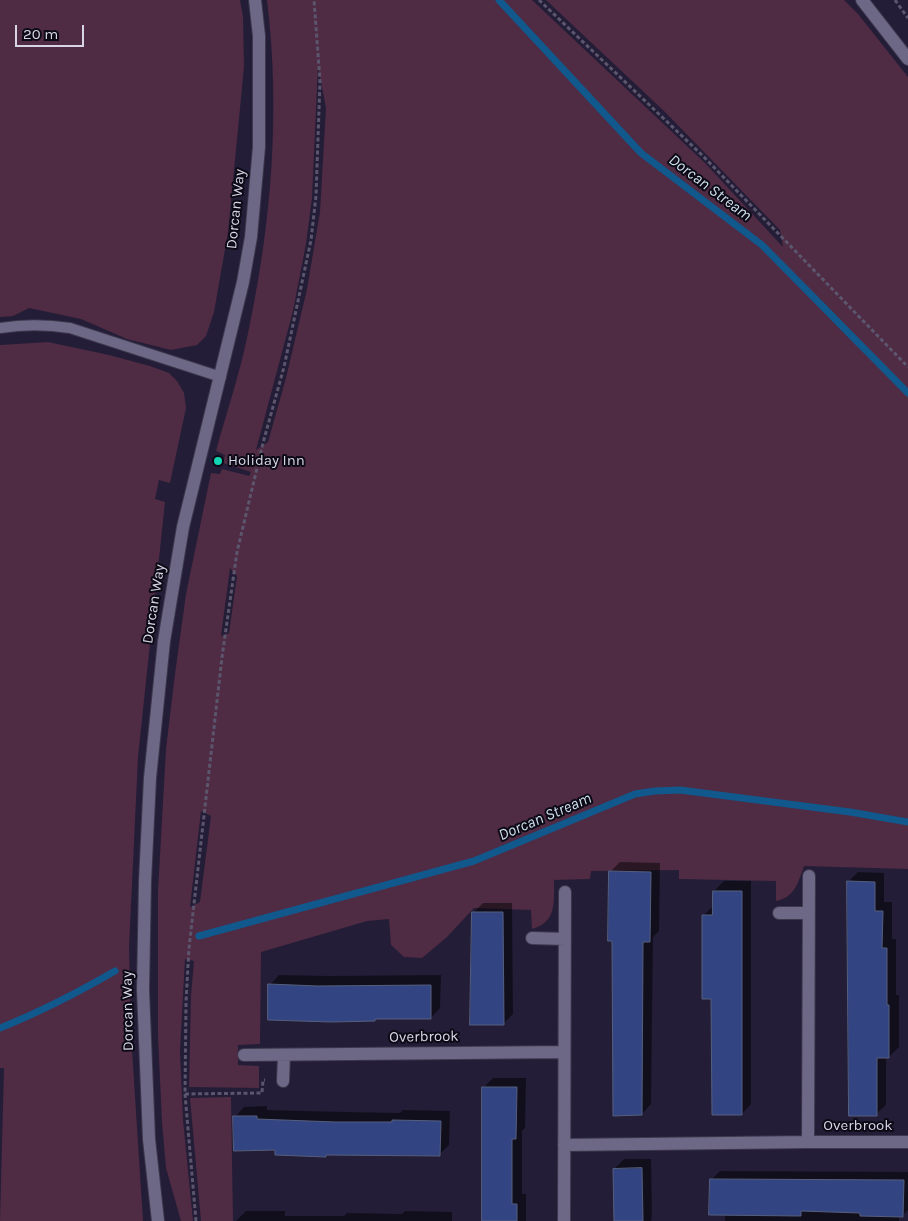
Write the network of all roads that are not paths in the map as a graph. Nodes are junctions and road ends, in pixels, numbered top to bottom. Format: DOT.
graph roads {
  1 [pos="255,0"];
  2 [pos="862,0"];
  3 [pos="908,59"];
  4 [pos="0,328"];
  5 [pos="220,377"];
  6 [pos="809,876"];
  7 [pos="566,892"];
  8 [pos="779,913"];
  9 [pos="809,913"];
  10 [pos="532,938"];
  11 [pos="564,939"];
  12 [pos="564,1052"];
  13 [pos="244,1055"];
  14 [pos="284,1055"];
  15 [pos="283,1081"];
  16 [pos="808,1142"];
  17 [pos="908,1142"];
  18 [pos="564,1145"];
  19 [pos="158,1221"];
  20 [pos="564,1221"];
  1 -- 5 [label="street, Dorcan Way"];
  2 -- 3 [label="street"];
  4 -- 5 [label="lane"];
  5 -- 19 [label="street, Dorcan Way"];
  6 -- 9 [label="street, Overbrook"];
  7 -- 11 [label="street"];
  8 -- 9 [label="street"];
  9 -- 16 [label="street, Overbrook"];
  10 -- 11 [label="street"];
  11 -- 12 [label="street"];
  12 -- 14 [label="street, Overbrook"];
  12 -- 18 [label="street"];
  13 -- 14 [label="street, Overbrook"];
  14 -- 15 [label="street"];
  16 -- 17 [label="street, Overbrook"];
  16 -- 18 [label="street, Overbrook"];
  18 -- 20 [label="street"];
}
